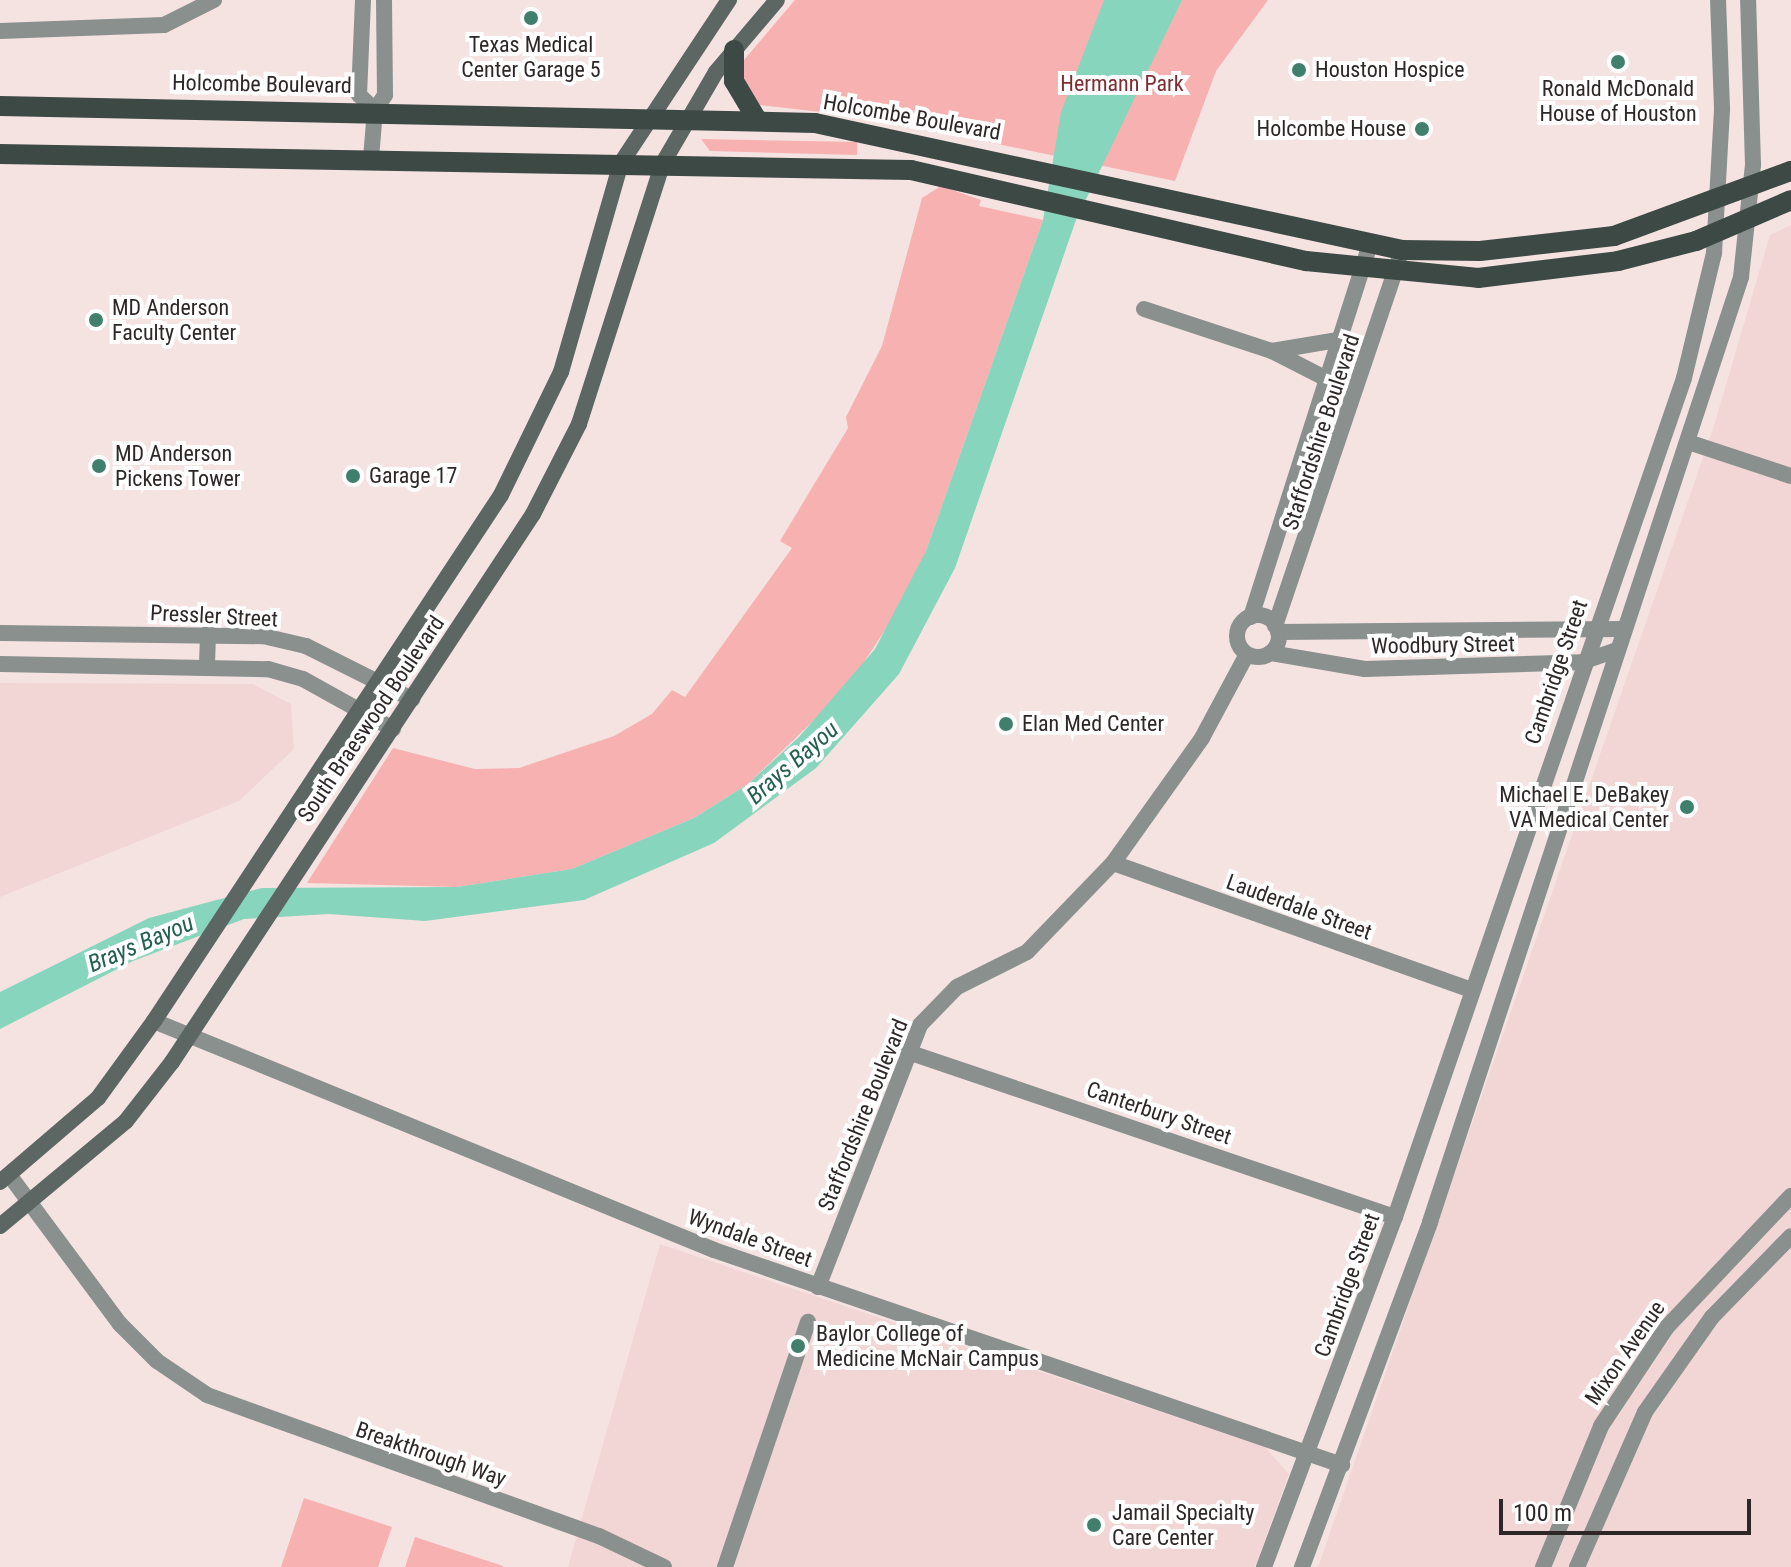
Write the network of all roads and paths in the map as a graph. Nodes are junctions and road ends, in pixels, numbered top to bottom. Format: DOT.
graph roads {
  1 [pos="214,0"];
  2 [pos="363,0"];
  3 [pos="384,0"];
  4 [pos="729,0"];
  5 [pos="777,0"];
  6 [pos="1718,0"];
  7 [pos="1743,3"];
  8 [pos="0,31"];
  9 [pos="734,50"];
  10 [pos="0,106"];
  11 [pos="375,110"];
  12 [pos="647,117"];
  13 [pos="687,117"];
  14 [pos="756,118"];
  15 [pos="0,154"];
  16 [pos="371,158"];
  17 [pos="621,163"];
  18 [pos="663,163"];
  19 [pos="1791,171"];
  20 [pos="1752,189"];
  21 [pos="1791,200"];
  22 [pos="1717,203"];
  23 [pos="1750,217"];
  24 [pos="1715,233"];
  25 [pos="1369,247"];
  26 [pos="1402,250"];
  27 [pos="1361,271"];
  28 [pos="1395,275"];
  29 [pos="1144,309"];
  30 [pos="1338,340"];
  31 [pos="1272,351"];
  32 [pos="1325,378"];
  33 [pos="1688,442"];
  34 [pos="1791,476"];
  35 [pos="1251,617"];
  36 [pos="1595,625"];
  37 [pos="1277,629"];
  38 [pos="1623,629"];
  39 [pos="0,633"];
  40 [pos="208,633"];
  41 [pos="1616,650"];
  42 [pos="1270,653"];
  43 [pos="1247,654"];
  44 [pos="1582,662"];
  45 [pos="0,664"];
  46 [pos="207,664"];
  47 [pos="380,679"];
  48 [pos="412,699"];
  49 [pos="360,709"];
  50 [pos="393,729"];
  51 [pos="1113,863"];
  52 [pos="1471,990"];
  53 [pos="154,1021"];
  54 [pos="189,1038"];
  55 [pos="908,1052"];
  56 [pos="5,1179"];
  57 [pos="1791,1196"];
  58 [pos="31,1205"];
  59 [pos="1395,1217"];
  60 [pos="0,1226"];
  61 [pos="1791,1236"];
  62 [pos="818,1287"];
  63 [pos="808,1322"];
  64 [pos="1310,1453"];
  65 [pos="1342,1465"];
  66 [pos="664,1567"];
  67 [pos="725,1567"];
  68 [pos="1264,1567"];
  69 [pos="1302,1567"];
  70 [pos="1543,1567"];
  71 [pos="1577,1567"];
  1 -- 8 [label="street"];
  2 -- 11 [label="street"];
  3 -- 11 [label="street"];
  4 -- 12 [label="main road, South Braeswood Boulevard"];
  5 -- 9 [label="main road, South Braeswood Boulevard"];
  6 -- 22 [label="street, Cambridge Street"];
  7 -- 20 [label="street"];
  9 -- 13 [label="main road, South Braeswood Boulevard"];
  9 -- 14 [label="main road"];
  10 -- 11 [label="main road, Holcombe Boulevard"];
  11 -- 12 [label="main road, Holcombe Boulevard"];
  11 -- 16 [label="street"];
  12 -- 13 [label="main road, Holcombe Boulevard"];
  12 -- 17 [label="main road, South Braeswood Boulevard"];
  13 -- 14 [label="main road, Holcombe Boulevard"];
  13 -- 18 [label="main road, South Braeswood Boulevard"];
  14 -- 25 [label="main road, Holcombe Boulevard"];
  15 -- 16 [label="main road"];
  16 -- 17 [label="main road"];
  17 -- 18 [label="main road"];
  17 -- 47 [label="main road, South Braeswood Boulevard"];
  18 -- 27 [label="main road"];
  18 -- 48 [label="main road, South Braeswood Boulevard"];
  19 -- 20 [label="main road, Holcombe Boulevard"];
  20 -- 22 [label="main road, Holcombe Boulevard"];
  20 -- 23 [label="street"];
  21 -- 23 [label="main road"];
  22 -- 24 [label="street, Cambridge Street"];
  22 -- 26 [label="main road, Holcombe Boulevard"];
  23 -- 24 [label="main road"];
  23 -- 33 [label="street"];
  24 -- 28 [label="main road"];
  24 -- 36 [label="street, Cambridge Street"];
  25 -- 26 [label="main road, Holcombe Boulevard"];
  25 -- 27 [label="street, Staffordshire Boulevard"];
  26 -- 28 [label="street, Staffordshire Boulevard"];
  27 -- 28 [label="main road"];
  27 -- 30 [label="street, Staffordshire Boulevard"];
  28 -- 37 [label="street, Staffordshire Boulevard"];
  29 -- 31 [label="street"];
  30 -- 31 [label="street"];
  30 -- 32 [label="street, Staffordshire Boulevard"];
  31 -- 32 [label="street"];
  32 -- 35 [label="street, Staffordshire Boulevard"];
  33 -- 34 [label="street"];
  33 -- 38 [label="street"];
  35 -- 37 [label="street, Woodbury Street"];
  35 -- 43 [label="street, Staffordshire Boulevard"];
  36 -- 37 [label="street, Woodbury Street"];
  36 -- 38 [label="street, Woodbury Street"];
  36 -- 44 [label="street, Cambridge Street"];
  37 -- 42 [label="street, Staffordshire Boulevard"];
  38 -- 41 [label="street"];
  39 -- 40 [label="street, Pressler Street"];
  40 -- 46 [label="street"];
  40 -- 47 [label="street, Pressler Street"];
  41 -- 44 [label="street, Woodbury Street"];
  41 -- 65 [label="street"];
  42 -- 43 [label="street, Woodbury Street"];
  42 -- 44 [label="street, Woodbury Street"];
  43 -- 51 [label="street, Staffordshire Boulevard"];
  44 -- 52 [label="street, Cambridge Street"];
  45 -- 46 [label="street"];
  46 -- 49 [label="street"];
  47 -- 48 [label="street, Pressler Street"];
  47 -- 49 [label="main road, South Braeswood Boulevard"];
  48 -- 50 [label="main road, South Braeswood Boulevard"];
  49 -- 50 [label="street"];
  49 -- 53 [label="main road, South Braeswood Boulevard"];
  50 -- 54 [label="main road, South Braeswood Boulevard"];
  51 -- 52 [label="street, Lauderdale Street"];
  51 -- 55 [label="street, Staffordshire Boulevard"];
  52 -- 59 [label="street, Cambridge Street"];
  53 -- 54 [label="street, Wyndale Street"];
  53 -- 56 [label="main road, South Braeswood Boulevard"];
  54 -- 58 [label="main road, South Braeswood Boulevard"];
  54 -- 62 [label="street, Wyndale Street"];
  55 -- 59 [label="street, Canterbury Street"];
  55 -- 62 [label="street, Staffordshire Boulevard"];
  56 -- 58 [label="street, Breakthrough Way"];
  57 -- 70 [label="street, Mixon Avenue"];
  58 -- 60 [label="main road, South Braeswood Boulevard"];
  58 -- 66 [label="street, Breakthrough Way"];
  59 -- 64 [label="street, Cambridge Street"];
  61 -- 71 [label="street"];
  62 -- 64 [label="street, Wyndale Street"];
  63 -- 67 [label="street"];
  64 -- 65 [label="street, Wyndale Street"];
  64 -- 68 [label="street, Cambridge Street"];
  65 -- 69 [label="street"];
}
